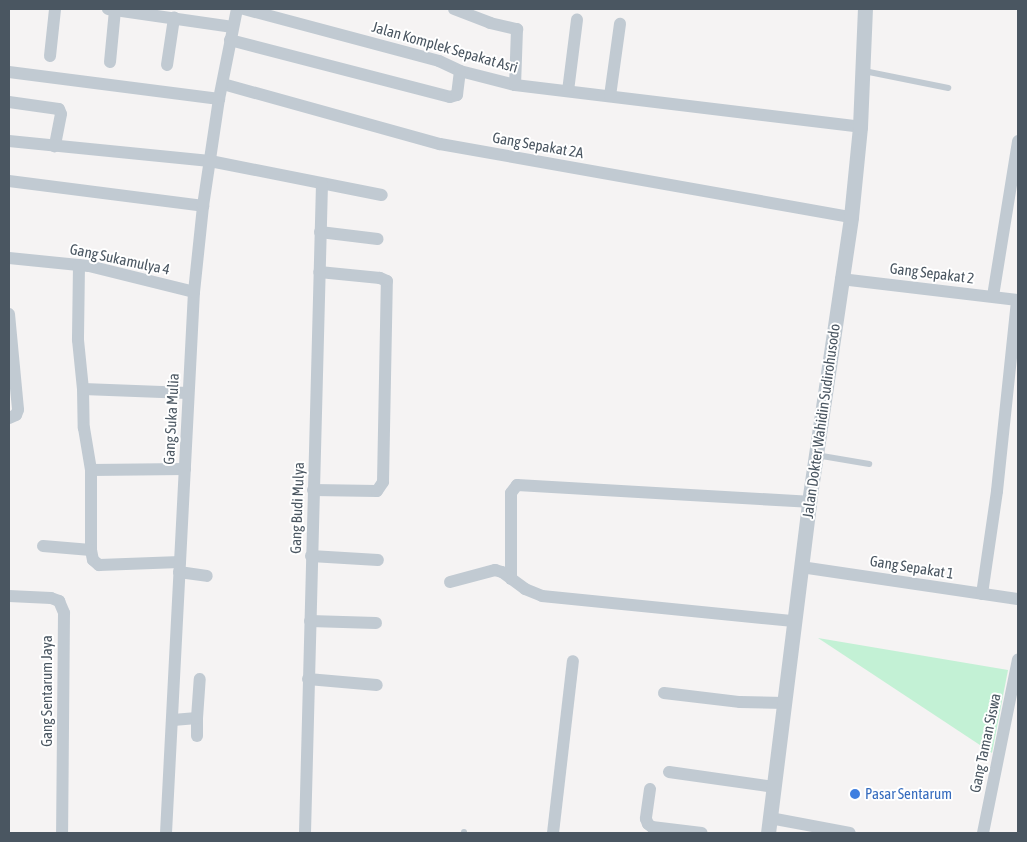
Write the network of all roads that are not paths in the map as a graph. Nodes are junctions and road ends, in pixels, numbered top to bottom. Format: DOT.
graph roads {
  1 [pos="55,9"];
  2 [pos="112,9"];
  3 [pos="237,9"];
  4 [pos="244,9"];
  5 [pos="454,9"];
  6 [pos="865,9"];
  7 [pos="174,18"];
  8 [pos="577,20"];
  9 [pos="620,24"];
  10 [pos="232,33"];
  11 [pos="50,56"];
  12 [pos="110,62"];
  13 [pos="167,65"];
  14 [pos="862,70"];
  15 [pos="460,71"];
  16 [pos="9,72"];
  17 [pos="223,84"];
  18 [pos="515,85"];
  19 [pos="948,88"];
  20 [pos="568,91"];
  21 [pos="610,96"];
  22 [pos="219,98"];
  23 [pos="9,102"];
  24 [pos="860,127"];
  25 [pos="9,141"];
  26 [pos="1018,141"];
  27 [pos="55,146"];
  28 [pos="210,161"];
  29 [pos="9,181"];
  30 [pos="322,184"];
  31 [pos="382,195"];
  32 [pos="203,206"];
  33 [pos="851,217"];
  34 [pos="320,232"];
  35 [pos="378,239"];
  36 [pos="9,258"];
  37 [pos="79,265"];
  38 [pos="319,272"];
  39 [pos="841,278"];
  40 [pos="194,292"];
  41 [pos="993,296"];
  42 [pos="1018,300"];
  43 [pos="9,314"];
  44 [pos="10,345"];
  45 [pos="83,389"];
  46 [pos="188,393"];
  47 [pos="9,418"];
  48 [pos="816,455"];
  49 [pos="869,464"];
  50 [pos="185,469"];
  51 [pos="91,470"];
  52 [pos="313,490"];
  53 [pos="809,502"];
  54 [pos="43,546"];
  55 [pos="91,550"];
  56 [pos="312,556"];
  57 [pos="378,560"];
  58 [pos="179,567"];
  59 [pos="801,567"];
  60 [pos="207,576"];
  61 [pos="511,579"];
  62 [pos="450,582"];
  63 [pos="982,594"];
  64 [pos="9,596"];
  65 [pos="1018,599"];
  66 [pos="310,620"];
  67 [pos="794,621"];
  68 [pos="376,624"];
  69 [pos="1018,660"];
  70 [pos="573,662"];
  71 [pos="200,679"];
  72 [pos="308,679"];
  73 [pos="377,685"];
  74 [pos="664,693"];
  75 [pos="784,703"];
  76 [pos="196,718"];
  77 [pos="173,720"];
  78 [pos="198,736"];
  79 [pos="669,772"];
  80 [pos="774,787"];
  81 [pos="650,789"];
  82 [pos="769,826"];
  83 [pos="62,833"];
  84 [pos="166,833"];
  85 [pos="305,833"];
  86 [pos="553,833"];
  87 [pos="702,833"];
  88 [pos="850,833"];
  89 [pos="983,833"];
  1 -- 11 [label="street"];
  2 -- 7 [label="street"];
  2 -- 12 [label="street"];
  3 -- 10 [label="street, Gang Suka Mulia"];
  4 -- 15 [label="street, Jalan Komplek Sepakat Asri"];
  5 -- 18 [label="street"];
  6 -- 14 [label="street, Jalan Dokter Wahidin Sudirohusodo"];
  7 -- 10 [label="street"];
  7 -- 13 [label="street"];
  8 -- 20 [label="street"];
  9 -- 21 [label="street"];
  10 -- 15 [label="street"];
  10 -- 17 [label="street, Gang Suka Mulia"];
  14 -- 19 [label="lane"];
  14 -- 24 [label="street, Jalan Dokter Wahidin Sudirohusodo"];
  15 -- 18 [label="street, Jalan Komplek Sepakat Asri"];
  16 -- 22 [label="street"];
  17 -- 22 [label="street, Gang Suka Mulia"];
  17 -- 33 [label="street, Gang Sepakat 2A"];
  18 -- 20 [label="street, Jalan Komplek Sepakat Asri"];
  20 -- 21 [label="street, Jalan Komplek Sepakat Asri"];
  21 -- 24 [label="street, Jalan Komplek Sepakat Asri"];
  22 -- 28 [label="street, Gang Suka Mulia"];
  23 -- 27 [label="street"];
  24 -- 33 [label="street, Jalan Dokter Wahidin Sudirohusodo"];
  25 -- 27 [label="street"];
  26 -- 41 [label="street"];
  27 -- 28 [label="street"];
  28 -- 30 [label="street"];
  28 -- 32 [label="street, Gang Suka Mulia"];
  29 -- 32 [label="street"];
  30 -- 31 [label="street"];
  30 -- 34 [label="street, Gang Budi Mulya"];
  32 -- 40 [label="street, Gang Suka Mulia"];
  33 -- 39 [label="street, Jalan Dokter Wahidin Sudirohusodo"];
  34 -- 35 [label="street"];
  34 -- 38 [label="street, Gang Budi Mulya"];
  36 -- 37 [label="street, Gang Sukamulya 4"];
  37 -- 40 [label="street, Gang Sukamulya 4"];
  37 -- 45 [label="street"];
  38 -- 52 [label="street, Gang Budi Mulya"];
  38 -- 52 [label="street"];
  39 -- 41 [label="street, Gang Sepakat 2"];
  39 -- 48 [label="street, Jalan Dokter Wahidin Sudirohusodo"];
  40 -- 46 [label="street, Gang Suka Mulia"];
  41 -- 42 [label="street, Gang Sepakat 2"];
  42 -- 63 [label="street"];
  43 -- 44 [label="street"];
  44 -- 47 [label="street"];
  45 -- 46 [label="street"];
  45 -- 51 [label="street"];
  46 -- 50 [label="street, Gang Suka Mulia"];
  48 -- 49 [label="lane"];
  48 -- 53 [label="street, Jalan Dokter Wahidin Sudirohusodo"];
  50 -- 51 [label="street"];
  50 -- 58 [label="street, Gang Suka Mulia"];
  51 -- 55 [label="street"];
  52 -- 56 [label="street, Gang Budi Mulya"];
  53 -- 59 [label="street, Jalan Dokter Wahidin Sudirohusodo"];
  53 -- 61 [label="street"];
  54 -- 55 [label="street"];
  55 -- 58 [label="street"];
  56 -- 57 [label="street"];
  56 -- 66 [label="street, Gang Budi Mulya"];
  58 -- 60 [label="street"];
  58 -- 77 [label="street, Gang Suka Mulia"];
  59 -- 63 [label="street, Gang Sepakat 1"];
  59 -- 67 [label="street, Jalan Dokter Wahidin Sudirohusodo"];
  61 -- 62 [label="street"];
  61 -- 67 [label="street"];
  63 -- 65 [label="street, Gang Sepakat 1"];
  64 -- 83 [label="street, Gang Sentarum Jaya"];
  66 -- 68 [label="street"];
  66 -- 72 [label="street, Gang Budi Mulya"];
  67 -- 75 [label="street, Jalan Dokter Wahidin Sudirohusodo"];
  69 -- 89 [label="street, Gang Taman Siswa"];
  70 -- 86 [label="street"];
  71 -- 76 [label="street"];
  72 -- 73 [label="street"];
  72 -- 85 [label="street, Gang Budi Mulya"];
  74 -- 75 [label="street"];
  75 -- 80 [label="street, Jalan Dokter Wahidin Sudirohusodo"];
  76 -- 77 [label="street"];
  76 -- 78 [label="street"];
  77 -- 84 [label="street, Gang Suka Mulia"];
  79 -- 80 [label="street"];
  80 -- 82 [label="street, Jalan Dokter Wahidin Sudirohusodo"];
  81 -- 87 [label="street"];
  82 -- 88 [label="street"];
}
